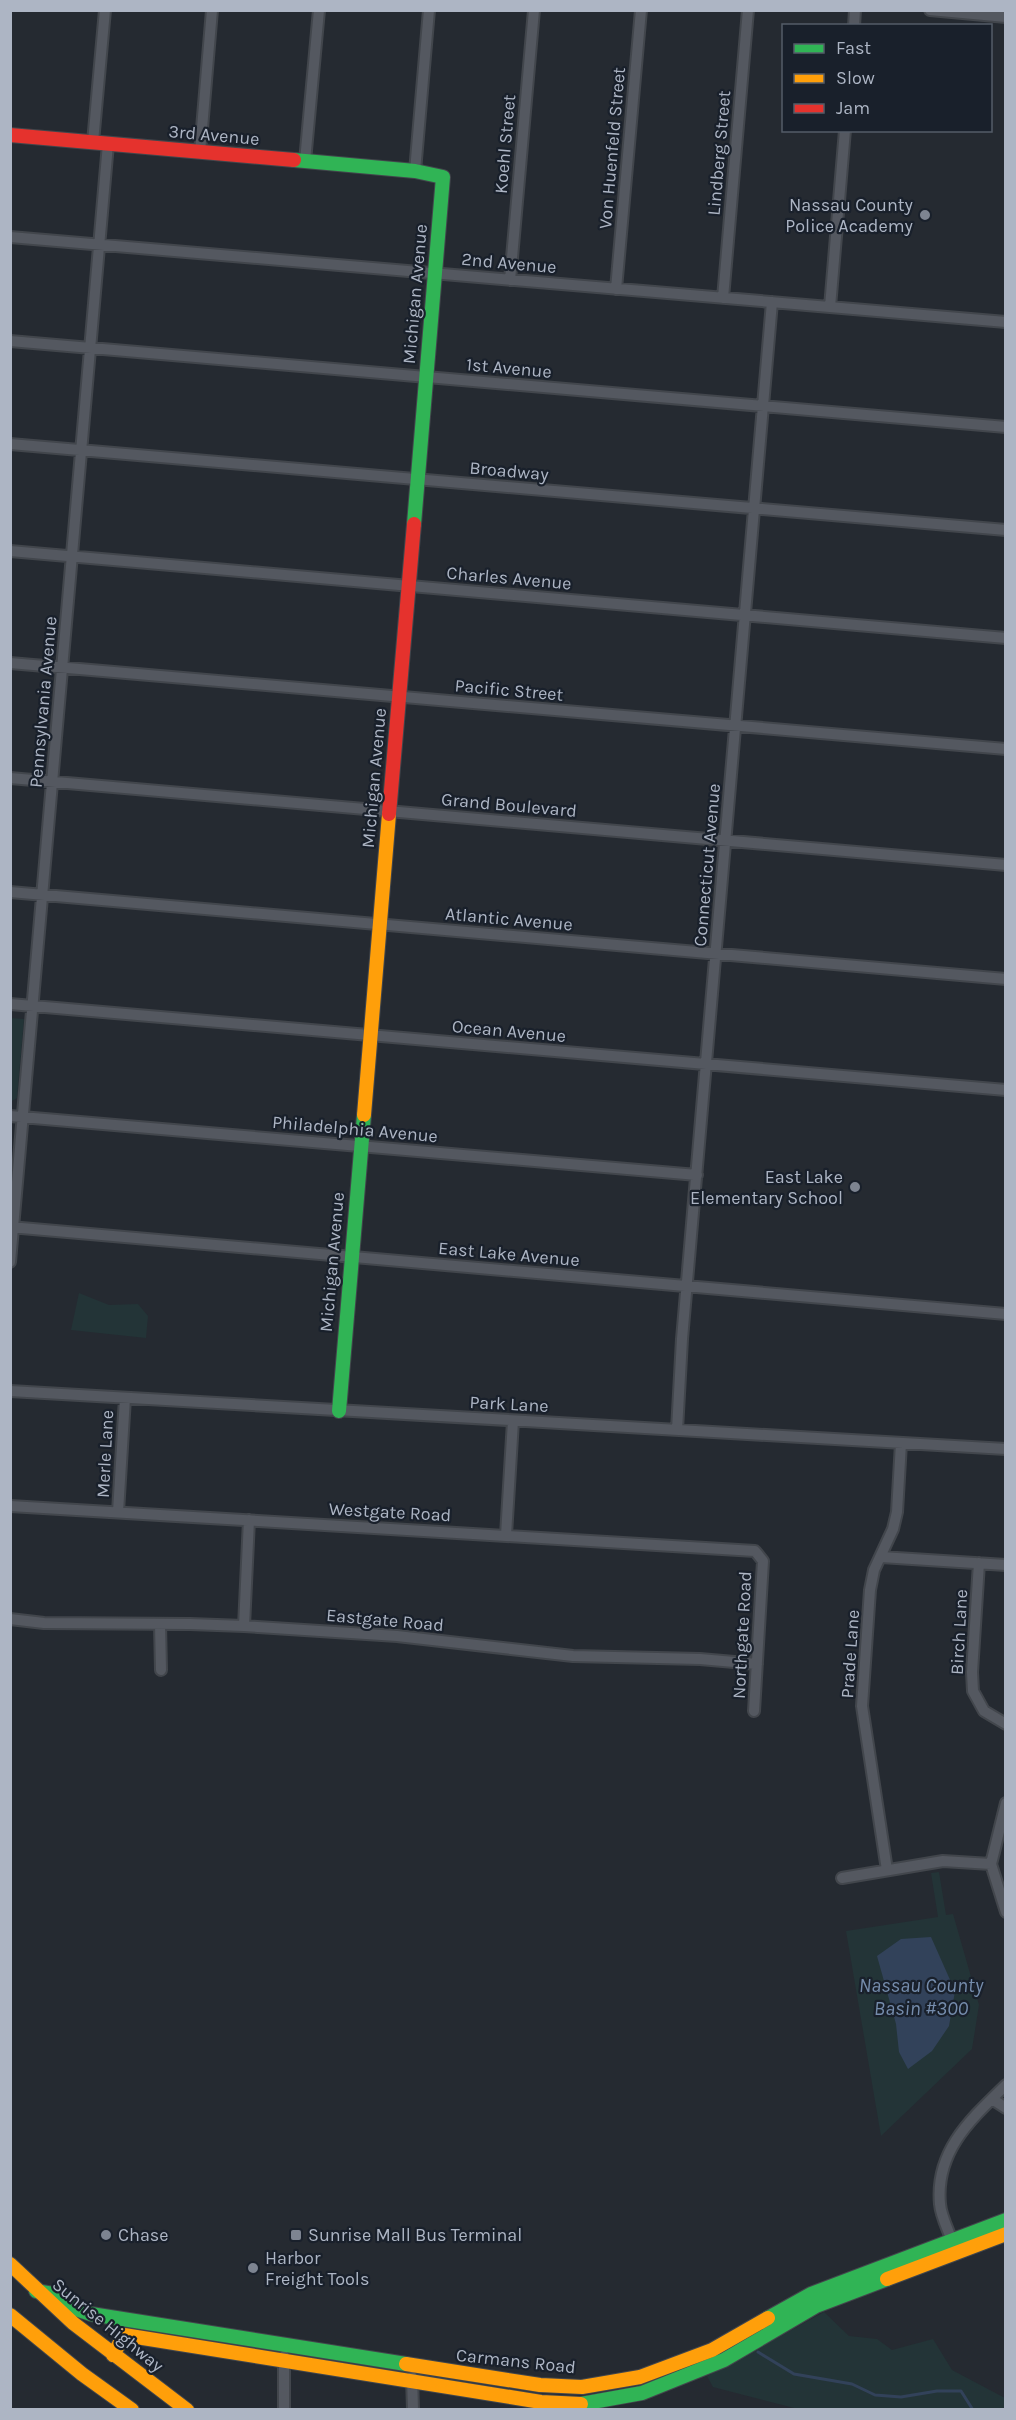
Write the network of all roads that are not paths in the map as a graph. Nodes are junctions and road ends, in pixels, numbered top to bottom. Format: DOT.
graph roads {
  1 [pos="105,10"];
  2 [pos="212,10"];
  3 [pos="319,10"];
  4 [pos="429,10"];
  5 [pos="534,10"];
  6 [pos="641,10"];
  7 [pos="748,10"];
  8 [pos="930,10"];
  9 [pos="963,12"];
  10 [pos="1005,17"];
  11 [pos="845,132"];
  12 [pos="10,135"];
  13 [pos="93,142"];
  14 [pos="108,144"];
  15 [pos="200,152"];
  16 [pos="305,161"];
  17 [pos="415,171"];
  18 [pos="10,237"];
  19 [pos="99,244"];
  20 [pos="435,273"];
  21 [pos="510,280"];
  22 [pos="616,289"];
  23 [pos="723,298"];
  24 [pos="772,302"];
  25 [pos="830,307"];
  26 [pos="1005,322"];
  27 [pos="10,341"];
  28 [pos="90,348"];
  29 [pos="426,377"];
  30 [pos="763,406"];
  31 [pos="1005,427"];
  32 [pos="10,444"];
  33 [pos="81,450"];
  34 [pos="418,480"];
  35 [pos="755,508"];
  36 [pos="1005,530"];
  37 [pos="10,551"];
  38 [pos="72,556"];
  39 [pos="409,586"];
  40 [pos="745,615"];
  41 [pos="1005,638"];
  42 [pos="10,663"];
  43 [pos="63,667"];
  44 [pos="399,697"];
  45 [pos="735,726"];
  46 [pos="1005,749"];
  47 [pos="10,778"];
  48 [pos="53,782"];
  49 [pos="389,811"];
  50 [pos="726,840"];
  51 [pos="1005,865"];
  52 [pos="10,892"];
  53 [pos="43,895"];
  54 [pos="379,924"];
  55 [pos="716,954"];
  56 [pos="1005,979"];
  57 [pos="10,1004"];
  58 [pos="33,1006"];
  59 [pos="370,1035"];
  60 [pos="707,1064"];
  61 [pos="1005,1090"];
  62 [pos="10,1116"];
  63 [pos="23,1117"];
  64 [pos="360,1146"];
  65 [pos="697,1175"];
  66 [pos="12,1227"];
  67 [pos="350,1257"];
  68 [pos="10,1262"];
  69 [pos="687,1286"];
  70 [pos="1005,1314"];
  71 [pos="10,1391"];
  72 [pos="124,1398"];
  73 [pos="339,1411"];
  74 [pos="513,1421"];
  75 [pos="677,1430"];
  76 [pos="901,1443"];
  77 [pos="1005,1449"];
  78 [pos="10,1506"];
  79 [pos="118,1512"];
  80 [pos="249,1520"];
  81 [pos="506,1535"];
  82 [pos="881,1557"];
  83 [pos="764,1561"];
  84 [pos="979,1563"];
  85 [pos="1005,1565"];
  86 [pos="10,1619"];
  87 [pos="160,1624"];
  88 [pos="244,1626"];
  89 [pos="757,1664"];
  90 [pos="161,1670"];
  91 [pos="754,1711"];
  92 [pos="1005,1724"];
  93 [pos="1005,1803"];
  94 [pos="991,1863"];
  95 [pos="887,1870"];
  96 [pos="842,1878"];
  97 [pos="1005,1912"];
  98 [pos="1005,2085"];
  99 [pos="992,2099"];
  100 [pos="1005,2108"];
  101 [pos="1005,2220"];
  102 [pos="1005,2234"];
  103 [pos="954,2247"];
  104 [pos="10,2264"];
  105 [pos="16,2290"];
  106 [pos="35,2291"];
  107 [pos="10,2315"];
  108 [pos="284,2346"];
  109 [pos="113,2355"];
  110 [pos="284,2362"];
  111 [pos="411,2373"];
  112 [pos="640,2377"];
  113 [pos="540,2385"];
  114 [pos="642,2393"];
  115 [pos="541,2406"];
  116 [pos="132,2409"];
  117 [pos="187,2409"];
  118 [pos="284,2409"];
  119 [pos="413,2409"];
  120 [pos="645,2409"];
  1 -- 13 [label="street"];
  2 -- 15 [label="street"];
  3 -- 16 [label="street"];
  4 -- 17 [label="street"];
  5 -- 21 [label="street, Koehl Street"];
  6 -- 22 [label="street, Von Huenfeld Street"];
  7 -- 23 [label="street, Lindberg Street"];
  8 -- 9 [label="street"];
  9 -- 10 [label="street"];
  11 -- 25 [label="street"];
  12 -- 13 [label="main road, 3rd Avenue"];
  13 -- 14 [label="main road, 3rd Avenue"];
  14 -- 15 [label="main road, 3rd Avenue"];
  14 -- 19 [label="street, Pennsylvania Avenue"];
  15 -- 16 [label="main road, 3rd Avenue"];
  16 -- 17 [label="main road, 3rd Avenue"];
  17 -- 20 [label="main road, Michigan Avenue"];
  18 -- 19 [label="street, 2nd Avenue"];
  19 -- 20 [label="street, 2nd Avenue"];
  19 -- 28 [label="street, Pennsylvania Avenue"];
  20 -- 21 [label="street, 2nd Avenue"];
  20 -- 29 [label="main road, Michigan Avenue"];
  21 -- 22 [label="street, 2nd Avenue"];
  22 -- 23 [label="street, 2nd Avenue"];
  23 -- 24 [label="street, 2nd Avenue"];
  24 -- 25 [label="street, 2nd Avenue"];
  24 -- 30 [label="street, Connecticut Avenue"];
  25 -- 26 [label="street, 2nd Avenue"];
  27 -- 28 [label="street, 1st Avenue"];
  28 -- 29 [label="street, 1st Avenue"];
  28 -- 33 [label="street, Pennsylvania Avenue"];
  29 -- 30 [label="street, 1st Avenue"];
  29 -- 34 [label="main road, Michigan Avenue"];
  30 -- 31 [label="street, 1st Avenue"];
  30 -- 35 [label="street, Connecticut Avenue"];
  32 -- 33 [label="street, Broadway"];
  33 -- 34 [label="street, Broadway"];
  33 -- 38 [label="street, Pennsylvania Avenue"];
  34 -- 35 [label="street, Broadway"];
  34 -- 39 [label="main road, Michigan Avenue"];
  35 -- 36 [label="street, Broadway"];
  35 -- 40 [label="street, Connecticut Avenue"];
  37 -- 38 [label="street, Charles Avenue"];
  38 -- 39 [label="street, Charles Avenue"];
  38 -- 43 [label="street, Pennsylvania Avenue"];
  39 -- 40 [label="street, Charles Avenue"];
  39 -- 44 [label="main road, Michigan Avenue"];
  40 -- 41 [label="street, Charles Avenue"];
  40 -- 45 [label="street, Connecticut Avenue"];
  42 -- 43 [label="street, Pacific Street"];
  43 -- 44 [label="street, Pacific Street"];
  43 -- 48 [label="street, Pennsylvania Avenue"];
  44 -- 45 [label="street, Pacific Street"];
  44 -- 49 [label="main road, Michigan Avenue"];
  45 -- 46 [label="street, Pacific Street"];
  45 -- 50 [label="street, Connecticut Avenue"];
  47 -- 48 [label="street, Grand Boulevard"];
  48 -- 49 [label="street, Grand Boulevard"];
  48 -- 53 [label="street, Pennsylvania Avenue"];
  49 -- 50 [label="street, Grand Boulevard"];
  49 -- 54 [label="main road, Michigan Avenue"];
  50 -- 51 [label="street, Grand Boulevard"];
  50 -- 55 [label="street, Connecticut Avenue"];
  52 -- 53 [label="street, Atlantic Avenue"];
  53 -- 54 [label="street, Atlantic Avenue"];
  53 -- 58 [label="street, Pennsylvania Avenue"];
  54 -- 55 [label="street, Atlantic Avenue"];
  54 -- 59 [label="main road, Michigan Avenue"];
  55 -- 56 [label="street, Atlantic Avenue"];
  55 -- 60 [label="street, Connecticut Avenue"];
  57 -- 58 [label="street, Ocean Avenue"];
  58 -- 59 [label="street, Ocean Avenue"];
  58 -- 63 [label="street, Pennsylvania Avenue"];
  59 -- 60 [label="street, Ocean Avenue"];
  59 -- 64 [label="main road, Michigan Avenue"];
  60 -- 61 [label="street, Ocean Avenue"];
  60 -- 65 [label="street, Connecticut Avenue"];
  62 -- 63 [label="street, Philadelphia Avenue"];
  63 -- 64 [label="street, Philadelphia Avenue"];
  63 -- 66 [label="street, Pennsylvania Avenue"];
  64 -- 65 [label="street, Philadelphia Avenue"];
  64 -- 67 [label="main road, Michigan Avenue"];
  65 -- 69 [label="street, Connecticut Avenue"];
  66 -- 67 [label="street, East Lake Avenue"];
  66 -- 68 [label="street, Pennsylvania Avenue"];
  67 -- 69 [label="street, East Lake Avenue"];
  67 -- 73 [label="main road, Michigan Avenue"];
  69 -- 70 [label="street, East Lake Avenue"];
  69 -- 75 [label="street, Connecticut Avenue"];
  71 -- 72 [label="street, Park Lane"];
  72 -- 73 [label="street, Park Lane"];
  72 -- 79 [label="street, Merle Lane"];
  73 -- 74 [label="street, Park Lane"];
  74 -- 75 [label="street, Park Lane"];
  74 -- 81 [label="street"];
  75 -- 76 [label="street, Park Lane"];
  76 -- 77 [label="street, Park Lane"];
  76 -- 82 [label="street, Prade Lane"];
  78 -- 79 [label="street, Westgate Road"];
  79 -- 80 [label="street, Westgate Road"];
  80 -- 81 [label="street, Westgate Road"];
  80 -- 88 [label="street"];
  81 -- 83 [label="street, Westgate Road"];
  82 -- 84 [label="street"];
  82 -- 95 [label="street, Prade Lane"];
  83 -- 89 [label="street, Northgate Road"];
  84 -- 85 [label="street"];
  84 -- 92 [label="street, Birch Lane"];
  86 -- 87 [label="street, Eastgate Road"];
  87 -- 88 [label="street, Eastgate Road"];
  87 -- 90 [label="street"];
  88 -- 89 [label="street, Eastgate Road"];
  89 -- 91 [label="street, Northgate Road"];
  93 -- 94 [label="street"];
  94 -- 95 [label="street"];
  94 -- 97 [label="street"];
  95 -- 96 [label="street"];
  98 -- 99 [label="street"];
  99 -- 100 [label="street"];
  99 -- 103 [label="street"];
  101 -- 103 [label="main road, Carmans Road"];
  102 -- 103 [label="main road, Carmans Road"];
  103 -- 112 [label="main road, Carmans Road"];
  103 -- 114 [label="main road, Carmans Road"];
  104 -- 106 [label="main road, Sunrise Highway"];
  105 -- 106 [label="main road, Carmans Road"];
  106 -- 108 [label="main road, Carmans Road"];
  106 -- 109 [label="main road, Sunrise Highway"];
  107 -- 116 [label="main road"];
  108 -- 110 [label="street"];
  108 -- 111 [label="main road, Carmans Road"];
  109 -- 110 [label="main road, Carmans Road"];
  109 -- 117 [label="main road, Sunrise Highway"];
  110 -- 111 [label="main road, Carmans Road"];
  110 -- 118 [label="street"];
  111 -- 113 [label="main road, Carmans Road"];
  111 -- 115 [label="main road, Carmans Road"];
  111 -- 119 [label="street"];
  112 -- 113 [label="main road, Carmans Road"];
  112 -- 114 [label="main road"];
  113 -- 115 [label="street"];
  114 -- 115 [label="main road, Carmans Road"];
  114 -- 120 [label="main road"];
}
